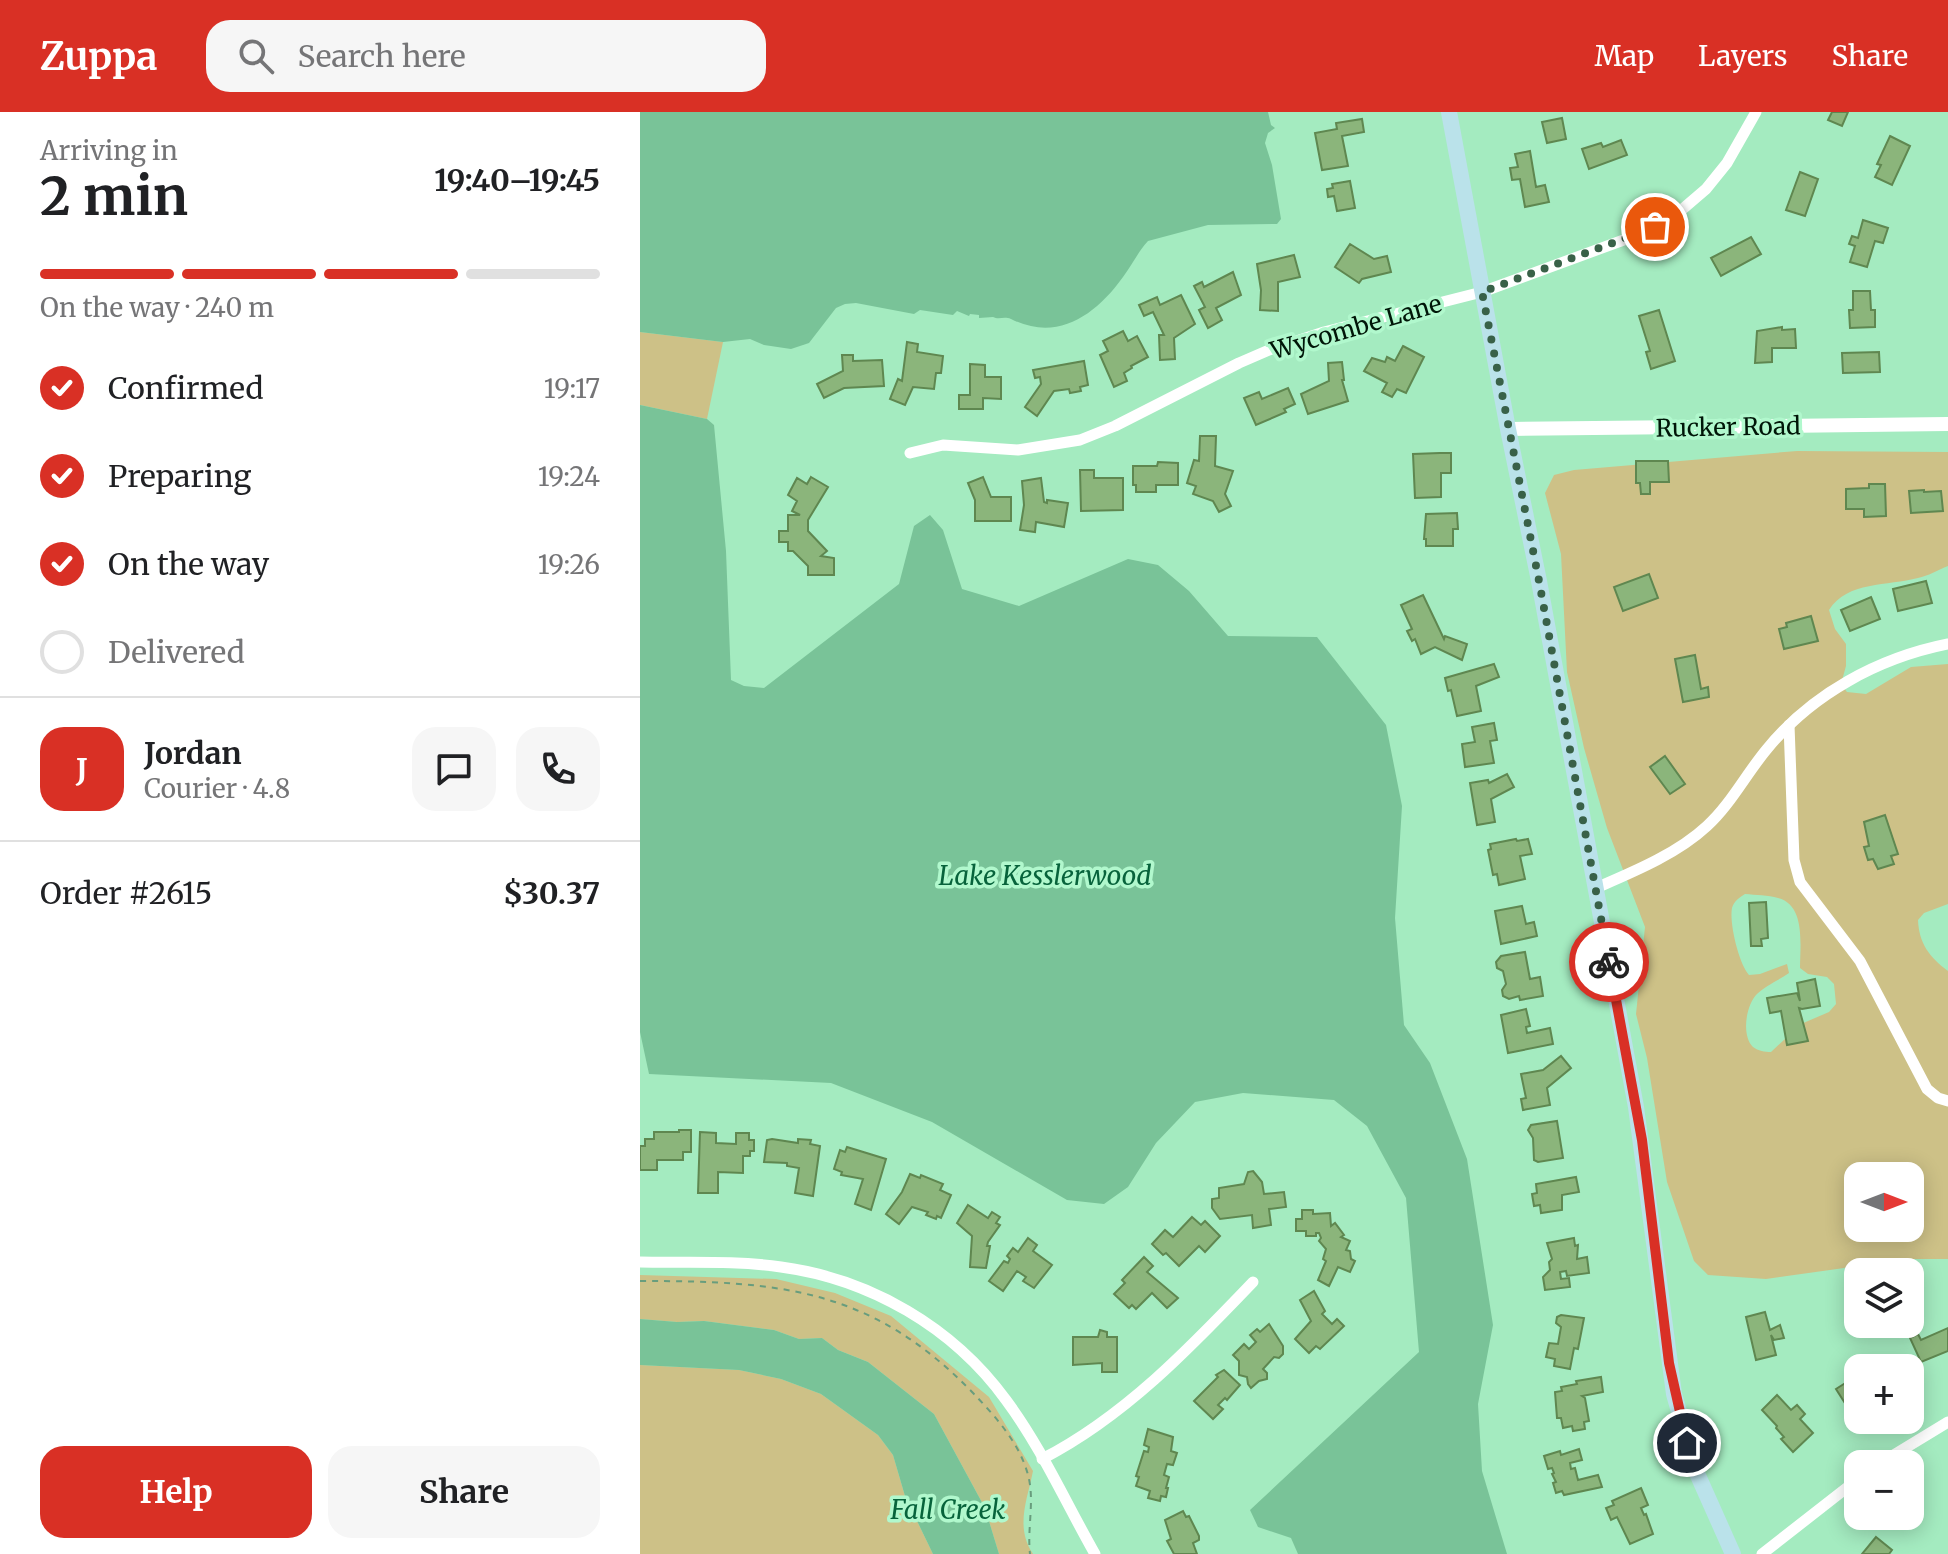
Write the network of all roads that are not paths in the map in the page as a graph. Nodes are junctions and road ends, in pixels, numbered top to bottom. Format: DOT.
graph roads {
  1 [pos="1449,112"];
  2 [pos="1756,112"];
  3 [pos="1482,292"];
  4 [pos="1948,424"];
  5 [pos="1508,429"];
  6 [pos="910,453"];
  7 [pos="1948,644"];
  8 [pos="1789,725"];
  9 [pos="1596,888"];
  10 [pos="1948,1101"];
  11 [pos="640,1262"];
  12 [pos="1253,1282"];
  13 [pos="1948,1422"];
  14 [pos="1902,1450"];
  15 [pos="1042,1459"];
  16 [pos="1844,1490"];
  17 [pos="1095,1554"];
  18 [pos="1733,1554"];
  19 [pos="1762,1554"];
  1 -- 3 [label="main road"];
  2 -- 3 [label="street, Wycombe Lane"];
  3 -- 5 [label="main road"];
  3 -- 6 [label="street, Wycombe Lane"];
  4 -- 5 [label="street, Rucker Road"];
  5 -- 9 [label="main road"];
  7 -- 8 [label="street"];
  8 -- 9 [label="street"];
  8 -- 10 [label="street"];
  9 -- 18 [label="main road"];
  11 -- 15 [label="street"];
  12 -- 15 [label="street"];
  13 -- 14 [label="street"];
  15 -- 17 [label="street"];
  16 -- 19 [label="street"];
}
